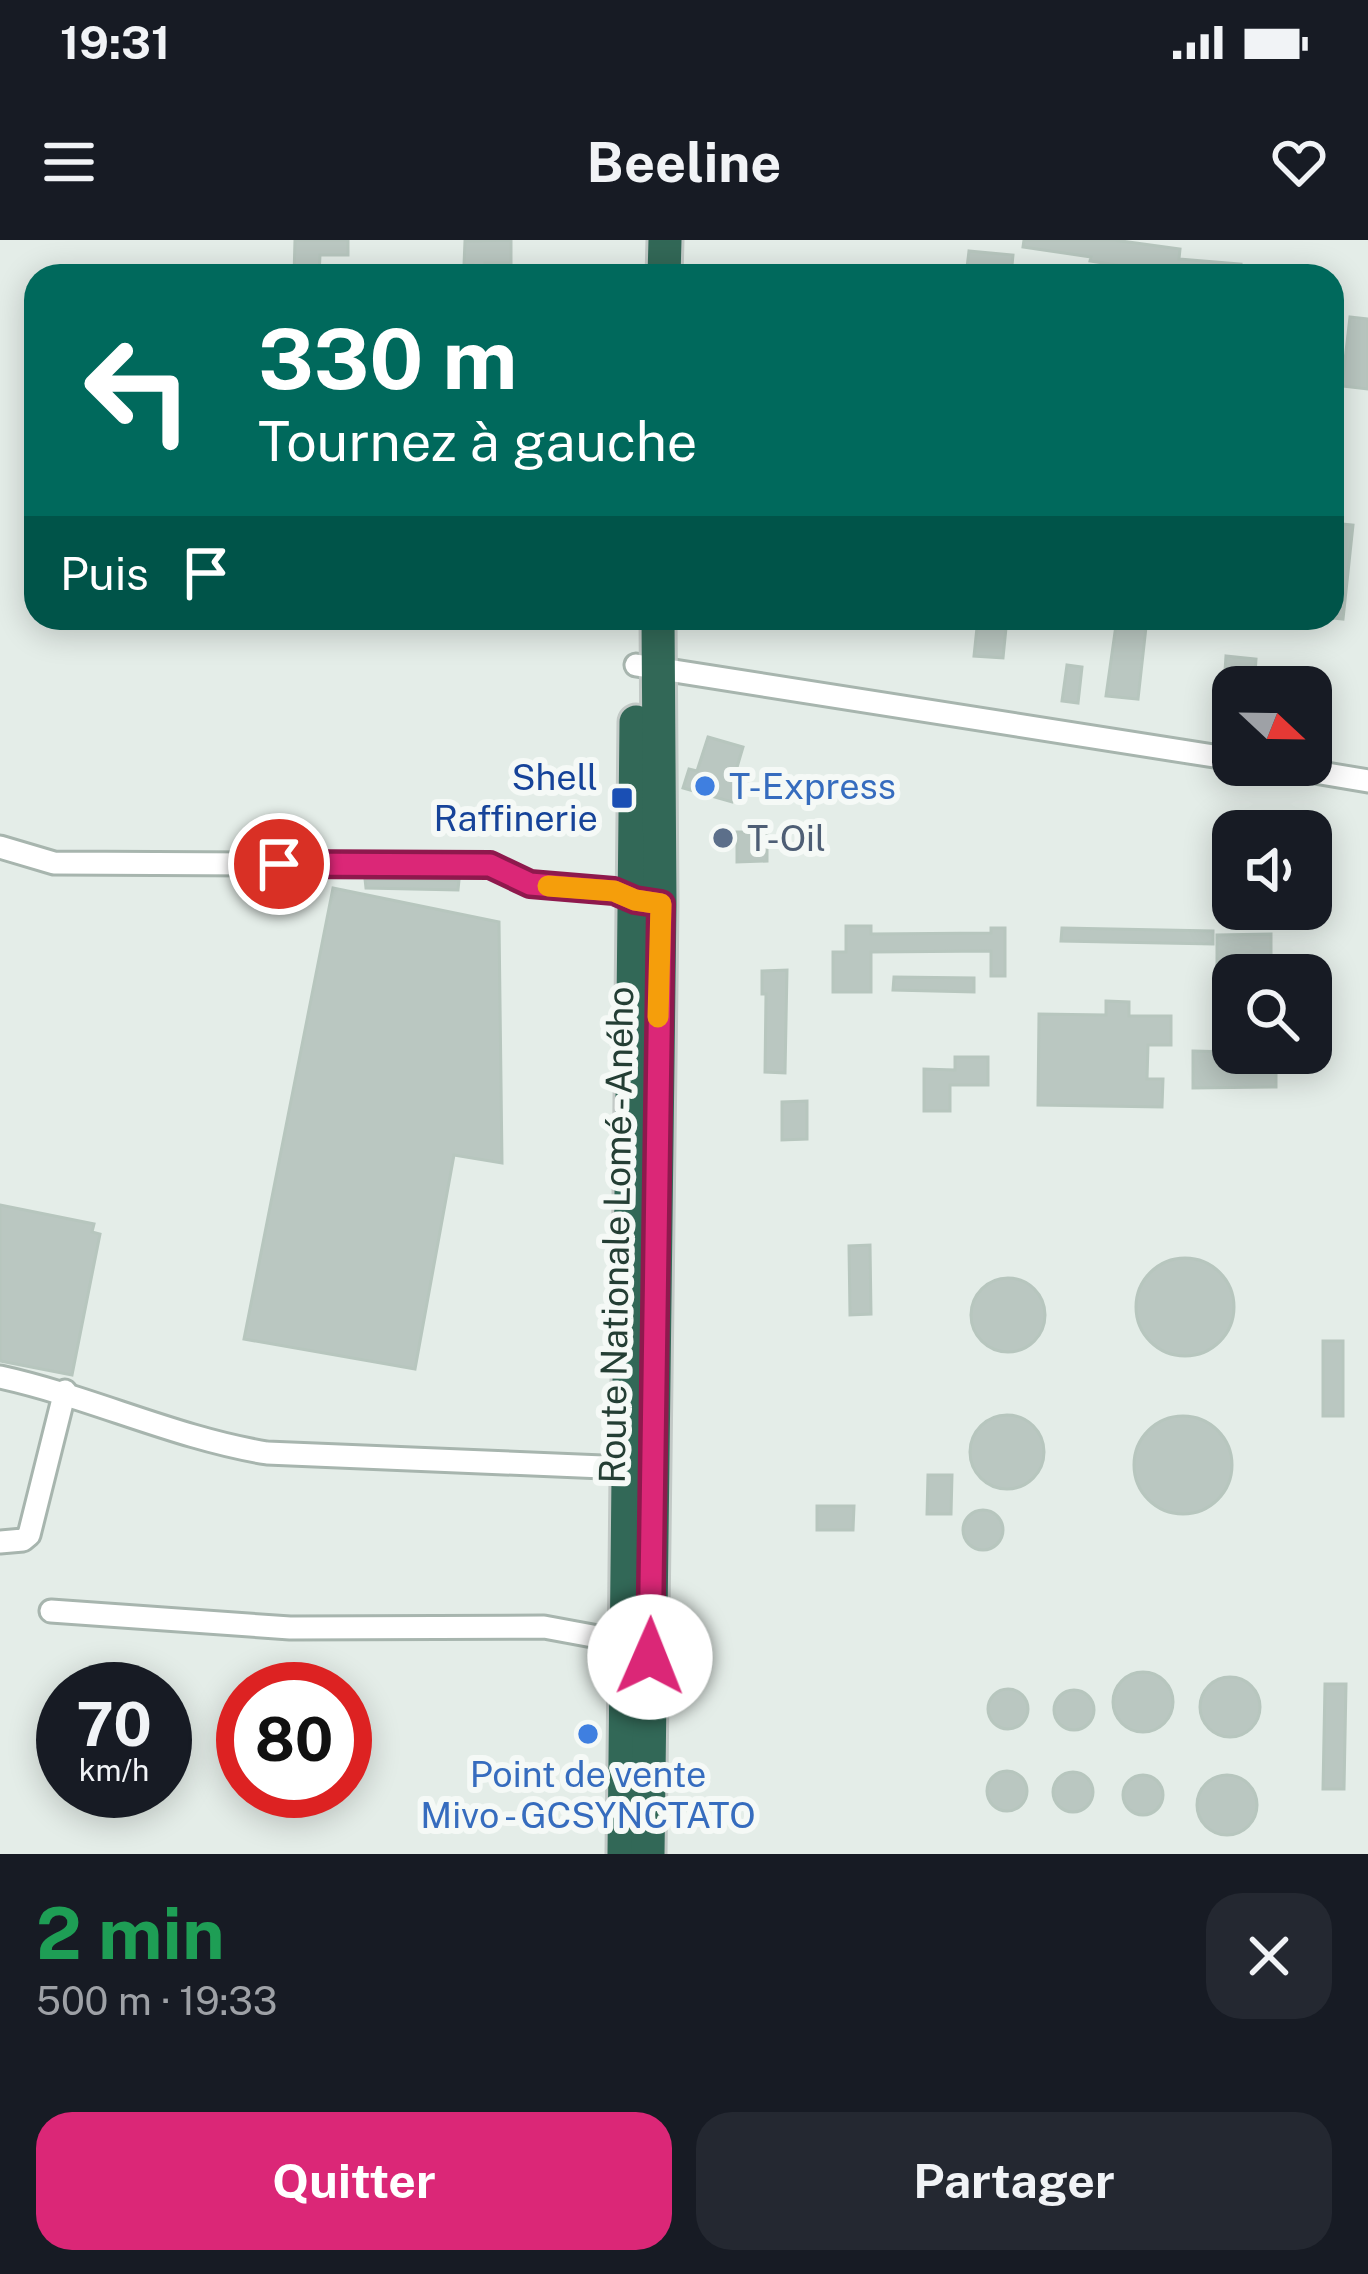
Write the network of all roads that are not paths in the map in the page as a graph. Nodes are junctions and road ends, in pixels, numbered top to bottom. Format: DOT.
graph roads {
  1 [pos="639,630"];
  2 [pos="655,630"];
  3 [pos="647,667"];
  4 [pos="1212,756"];
  5 [pos="1332,775"];
  6 [pos="1368,781"];
  7 [pos="0,848"];
  8 [pos="648,902"];
  9 [pos="0,1377"];
  10 [pos="65,1391"];
  11 [pos="627,1468"];
  12 [pos="0,1542"];
  13 [pos="52,1611"];
  14 [pos="625,1642"];
  15 [pos="624,1854"];
  16 [pos="648,1854"];
  1 -- 3 [label="highway, Route Nationale Lomé - Aného"];
  2 -- 3 [label="highway, Route Nationale Lomé - Aného"];
  3 -- 4 [label="street"];
  3 -- 8 [label="highway, Route Nationale Lomé - Aného"];
  5 -- 6 [label="street"];
  7 -- 8 [label="street"];
  8 -- 11 [label="highway, Route Nationale Lomé - Aného"];
  8 -- 16 [label="highway, Route Nationale Lomé - Aného"];
  9 -- 10 [label="street"];
  10 -- 11 [label="street"];
  10 -- 12 [label="street"];
  11 -- 14 [label="highway, Route Nationale Lomé - Aného"];
  13 -- 14 [label="street"];
  14 -- 15 [label="highway, Route Nationale Lomé - Aného"];
}
